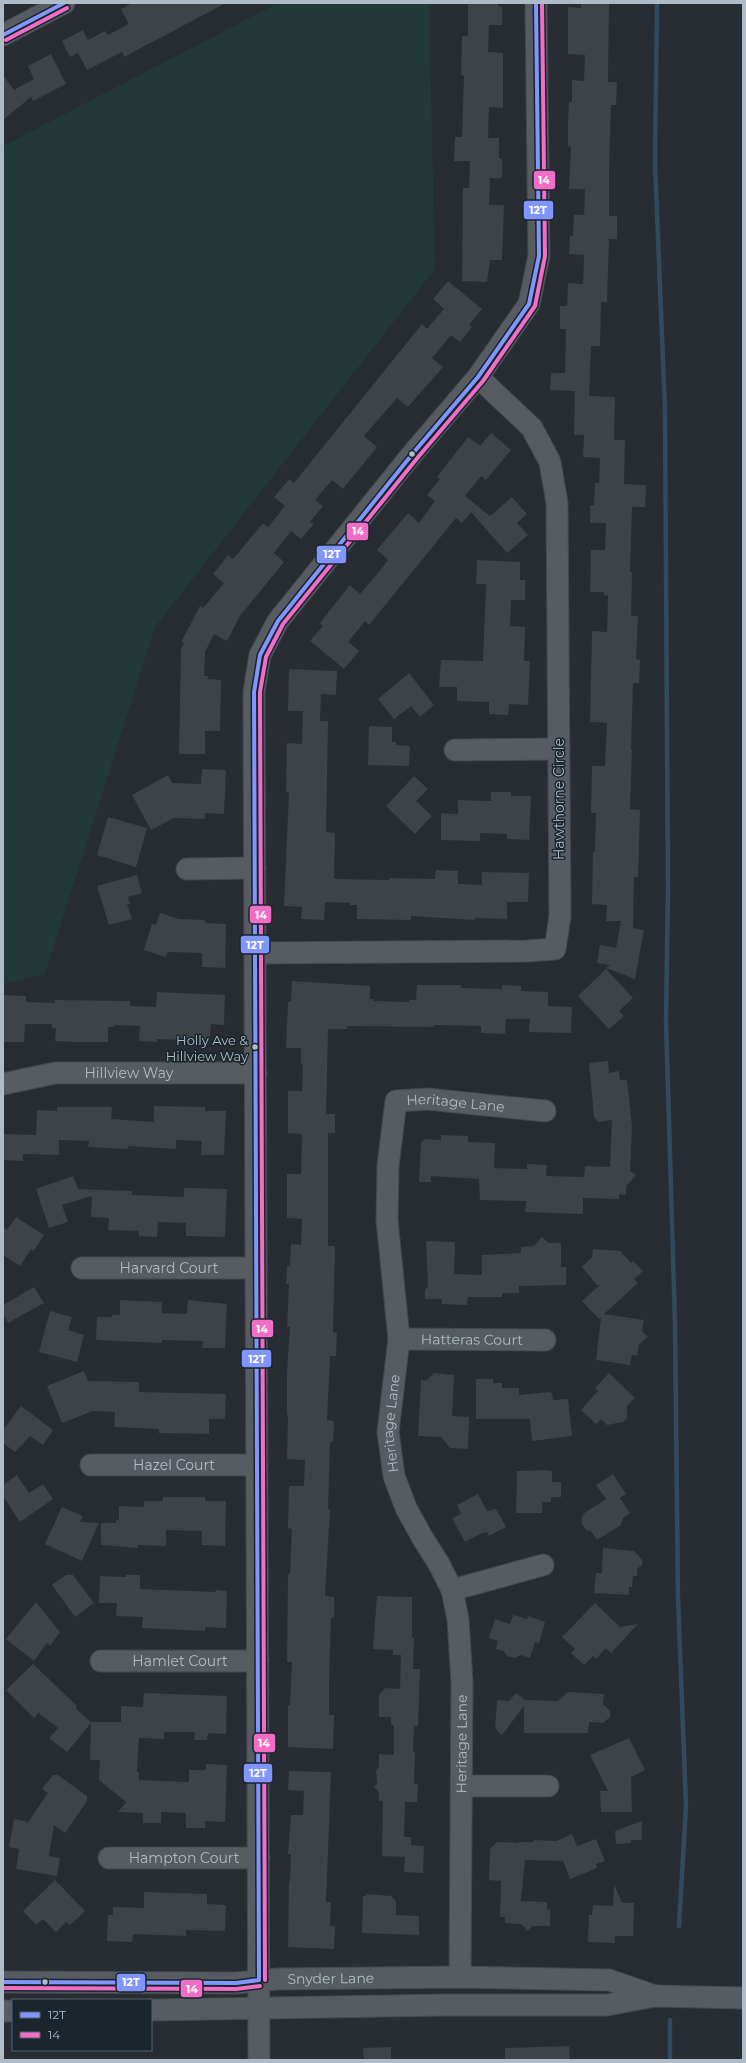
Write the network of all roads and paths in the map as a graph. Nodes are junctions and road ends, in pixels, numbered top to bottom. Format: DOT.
graph roads {
  1 [pos="64,3"];
  2 [pos="536,3"];
  3 [pos="3,35"];
  4 [pos="478,377"];
  5 [pos="559,749"];
  6 [pos="455,750"];
  7 [pos="255,868"];
  8 [pos="187,869"];
  9 [pos="255,953"];
  10 [pos="256,1074"];
  11 [pos="3,1084"];
  12 [pos="545,1111"];
  13 [pos="82,1268"];
  14 [pos="256,1268"];
  15 [pos="399,1339"];
  16 [pos="545,1340"];
  17 [pos="91,1464"];
  18 [pos="257,1465"];
  19 [pos="543,1565"];
  20 [pos="452,1590"];
  21 [pos="101,1662"];
  22 [pos="258,1662"];
  23 [pos="462,1786"];
  24 [pos="548,1786"];
  25 [pos="110,1858"];
  26 [pos="259,1858"];
  27 [pos="460,1977"];
  28 [pos="259,1980"];
  29 [pos="3,1982"];
  30 [pos="655,1996"];
  31 [pos="743,1998"];
  32 [pos="259,2008"];
  33 [pos="152,2010"];
  34 [pos="260,2060"];
  1 -- 3 [label="street"];
  2 -- 4 [label="street"];
  4 -- 5 [label="street, Hawthorne Circle"];
  4 -- 7 [label="street"];
  5 -- 6 [label="street"];
  5 -- 9 [label="street, Hawthorne Circle"];
  7 -- 8 [label="street"];
  7 -- 9 [label="street"];
  9 -- 10 [label="street"];
  10 -- 11 [label="street, Hillview Way"];
  10 -- 14 [label="street"];
  12 -- 15 [label="street, Heritage Lane"];
  13 -- 14 [label="street, Harvard Court"];
  14 -- 18 [label="street"];
  15 -- 16 [label="street, Hatteras Court"];
  15 -- 20 [label="street, Heritage Lane"];
  17 -- 18 [label="street, Hazel Court"];
  18 -- 22 [label="street"];
  19 -- 20 [label="street"];
  20 -- 23 [label="street, Heritage Lane"];
  21 -- 22 [label="street, Hamlet Court"];
  22 -- 26 [label="street"];
  23 -- 24 [label="street"];
  23 -- 27 [label="street, Heritage Lane"];
  25 -- 26 [label="street, Hampton Court"];
  26 -- 28 [label="street"];
  27 -- 28 [label="street, Snyder Lane"];
  27 -- 30 [label="street, Snyder Lane"];
  28 -- 29 [label="street, Snyder Lane"];
  28 -- 32 [label="street"];
  30 -- 31 [label="street, Snyder Lane"];
  30 -- 32 [label="street, Snyder Lane"];
  32 -- 33 [label="street, Snyder Lane"];
  32 -- 34 [label="street"];
}
